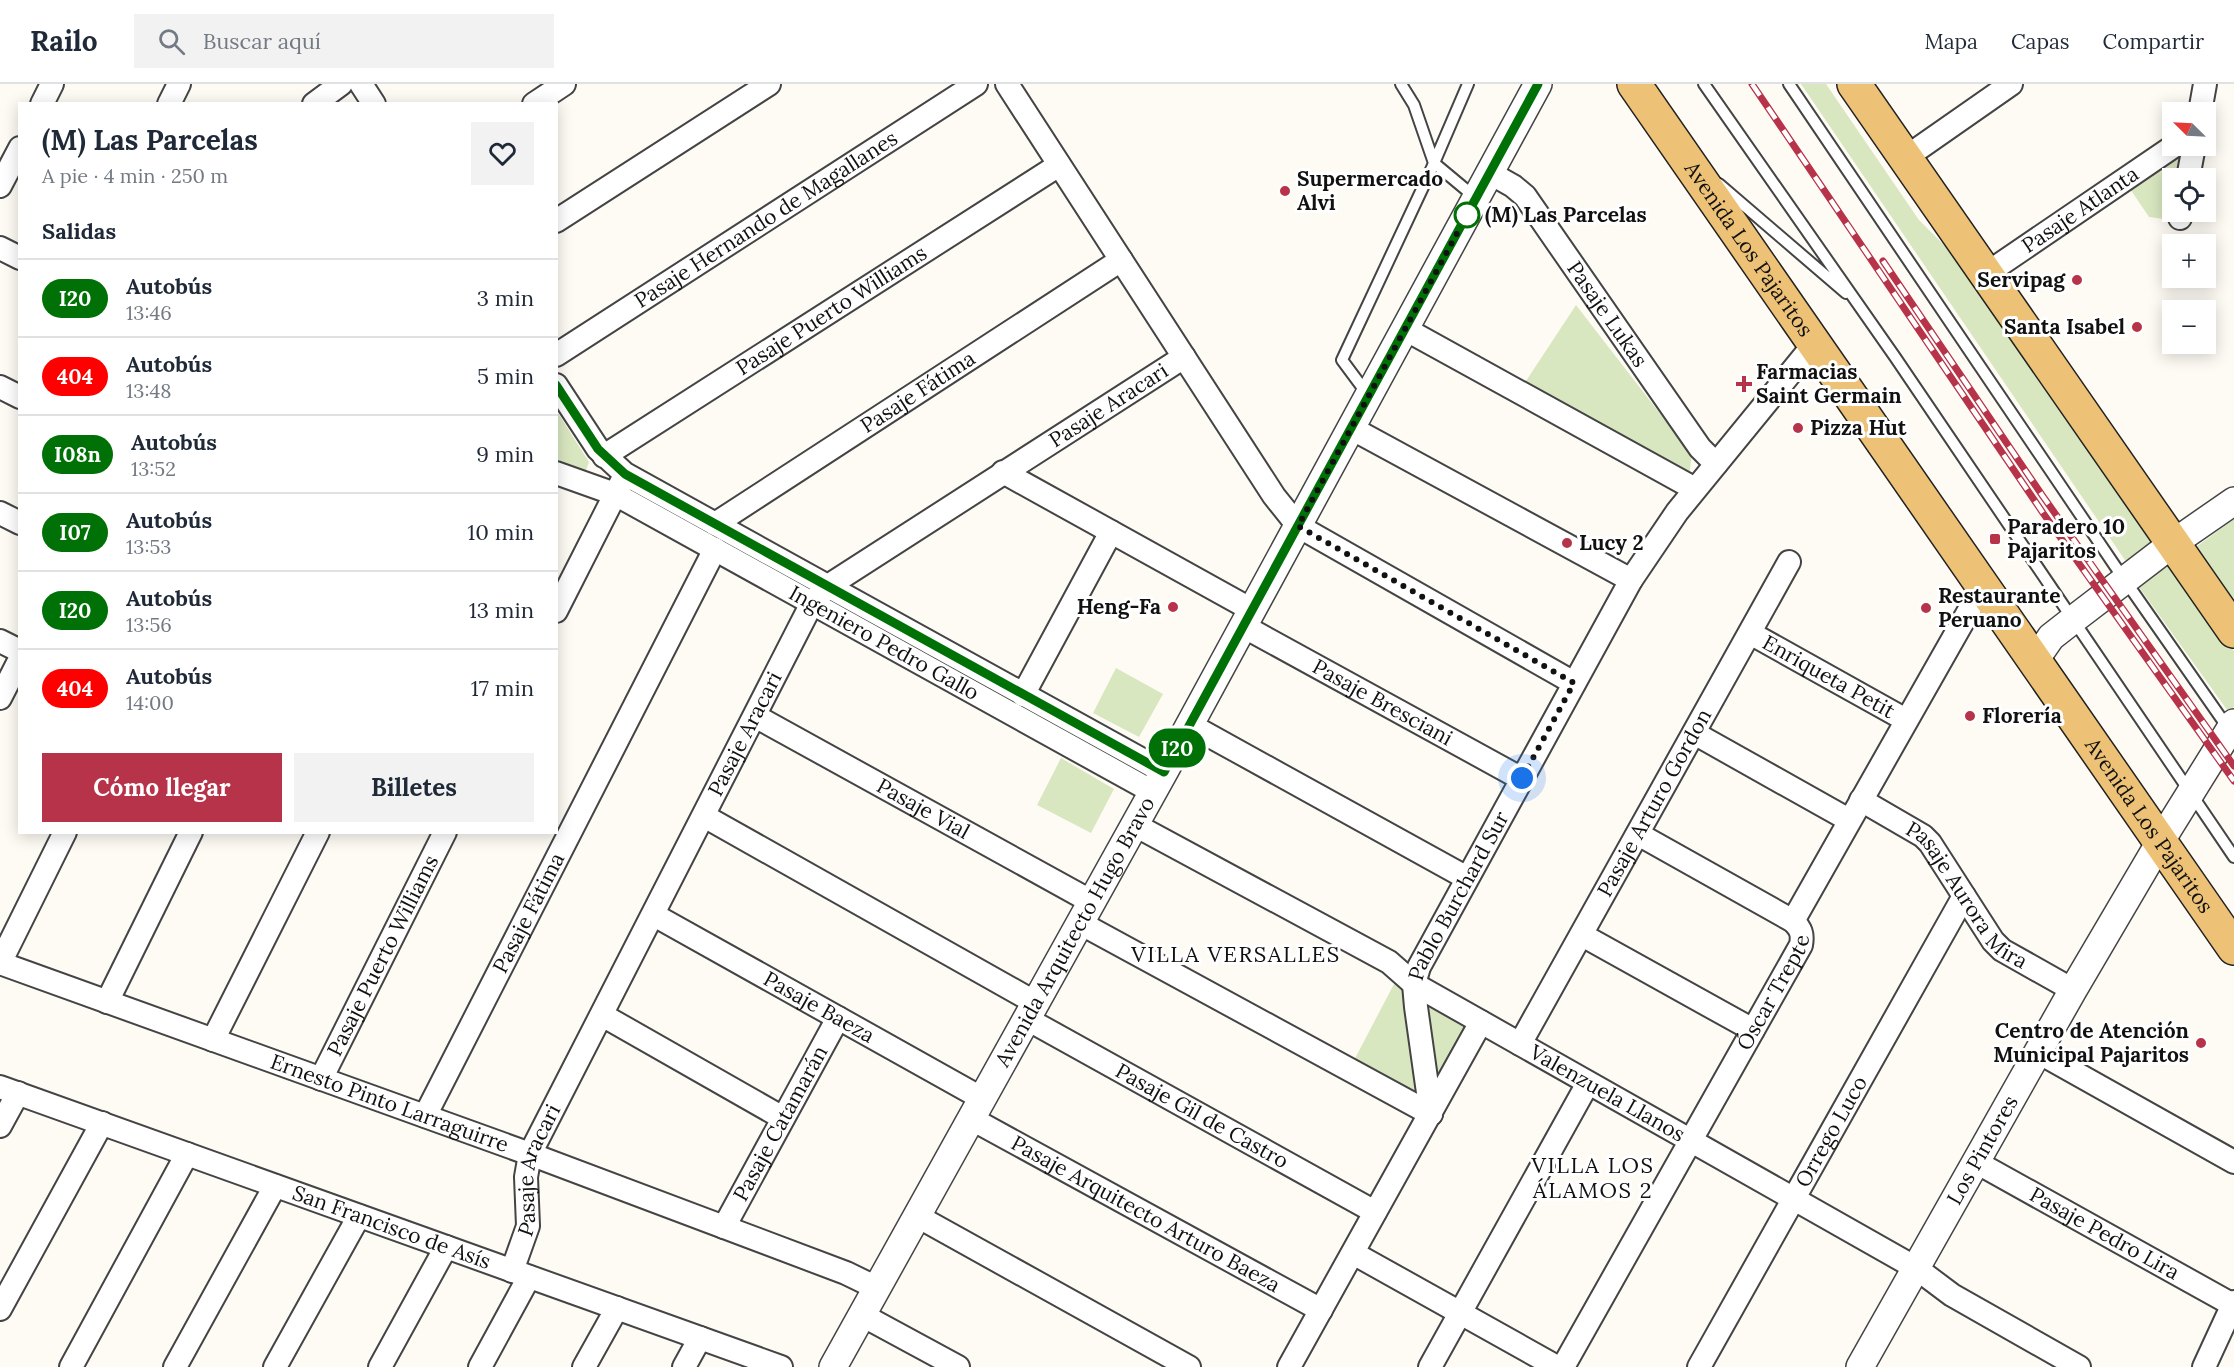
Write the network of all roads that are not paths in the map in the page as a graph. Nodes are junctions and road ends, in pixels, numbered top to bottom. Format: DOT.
graph roads {
  1 [pos="52,84"];
  2 [pos="179,84"];
  3 [pos="341,84"];
  4 [pos="361,84"];
  5 [pos="564,84"];
  6 [pos="769,84"];
  7 [pos="976,84"];
  8 [pos="1007,84"];
  9 [pos="1401,84"];
  10 [pos="1468,84"];
  11 [pos="1538,84"];
  12 [pos="1634,84"];
  13 [pos="1704,84"];
  14 [pos="1789,84"];
  15 [pos="1854,84"];
  16 [pos="2011,84"];
  17 [pos="2205,84"];
  18 [pos="43,102"];
  19 [pos="170,102"];
  20 [pos="317,102"];
  21 [pos="373,102"];
  22 [pos="537,102"];
  23 [pos="2202,102"];
  24 [pos="1678,148"];
  25 [pos="18,152"];
  26 [pos="2162,154"];
  27 [pos="1905,158"];
  28 [pos="1434,163"];
  29 [pos="1059,165"];
  30 [pos="1490,173"];
  31 [pos="0,186"];
  32 [pos="1476,198"];
  33 [pos="558,220"];
  34 [pos="0,248"];
  35 [pos="18,257"];
  36 [pos="1121,260"];
  37 [pos="1986,274"];
  38 [pos="1858,304"];
  39 [pos="1405,328"];
  40 [pos="1815,344"];
  41 [pos="558,354"];
  42 [pos="1184,357"];
  43 [pos="0,387"];
  44 [pos="558,388"];
  45 [pos="18,396"];
  46 [pos="1369,396"];
  47 [pos="1351,428"];
  48 [pos="604,456"];
  49 [pos="1716,464"];
  50 [pos="1003,472"];
  51 [pos="558,473"];
  52 [pos="620,484"];
  53 [pos="1695,489"];
  54 [pos="2234,501"];
  55 [pos="0,513"];
  56 [pos="18,522"];
  57 [pos="715,524"];
  58 [pos="1298,526"];
  59 [pos="1111,532"];
  60 [pos="2172,544"];
  61 [pos="715,549"];
  62 [pos="1790,562"];
  63 [pos="1631,580"];
  64 [pos="2125,580"];
  65 [pos="828,586"];
  66 [pos="1983,586"];
  67 [pos="812,603"];
  68 [pos="558,607"];
  69 [pos="1248,618"];
  70 [pos="2074,619"];
  71 [pos="2234,631"];
  72 [pos="1750,633"];
  73 [pos="0,641"];
  74 [pos="18,650"];
  75 [pos="2035,660"];
  76 [pos="18,663"];
  77 [pos="1574,683"];
  78 [pos="1023,694"];
  79 [pos="0,698"];
  80 [pos="755,716"];
  81 [pos="1906,720"];
  82 [pos="1190,725"];
  83 [pos="2232,730"];
  84 [pos="1694,733"];
  85 [pos="1522,778"];
  86 [pos="1159,782"];
  87 [pos="2191,792"];
  88 [pos="1861,800"];
  89 [pos="704,816"];
  90 [pos="1849,820"];
  91 [pos="1135,825"];
  92 [pos="64,834"];
  93 [pos="190,834"];
  94 [pos="317,834"];
  95 [pos="444,834"];
  96 [pos="1638,834"];
  97 [pos="2160,842"];
  98 [pos="2234,857"];
  99 [pos="1467,878"];
  100 [pos="1964,897"];
  101 [pos="1086,912"];
  102 [pos="654,915"];
  103 [pos="1793,921"];
  104 [pos="1582,935"];
  105 [pos="2234,948"];
  106 [pos="0,963"];
  107 [pos="1414,984"];
  108 [pos="2073,990"];
  109 [pos="107,1002"];
  110 [pos="1031,1011"];
  111 [pos="602,1016"];
  112 [pos="838,1018"];
  113 [pos="1481,1022"];
  114 [pos="1753,1030"];
  115 [pos="213,1040"];
  116 [pos="1521,1044"];
  117 [pos="2038,1052"];
  118 [pos="321,1079"];
  119 [pos="1588,1083"];
  120 [pos="9,1090"];
  121 [pos="977,1109"];
  122 [pos="1431,1114"];
  123 [pos="425,1116"];
  124 [pos="783,1118"];
  125 [pos="102,1123"];
  126 [pos="0,1126"];
  127 [pos="1690,1140"];
  128 [pos="187,1154"];
  129 [pos="530,1154"];
  130 [pos="1976,1162"];
  131 [pos="2234,1162"];
  132 [pos="275,1185"];
  133 [pos="1795,1200"];
  134 [pos="1375,1212"];
  135 [pos="359,1215"];
  136 [pos="917,1216"];
  137 [pos="724,1227"];
  138 [pos="446,1247"];
  139 [pos="1353,1253"];
  140 [pos="1916,1268"];
  141 [pos="520,1274"];
  142 [pos="877,1288"];
  143 [pos="2233,1303"];
  144 [pos="616,1308"];
  145 [pos="0,1309"];
  146 [pos="1321,1310"];
  147 [pos="1460,1313"];
  148 [pos="862,1315"];
  149 [pos="700,1338"];
  150 [pos="71,1367"];
  151 [pos="175,1367"];
  152 [pos="275,1367"];
  153 [pos="380,1367"];
  154 [pos="480,1367"];
  155 [pos="584,1367"];
  156 [pos="684,1367"];
  157 [pos="781,1367"];
  158 [pos="833,1367"];
  159 [pos="958,1367"];
  160 [pos="1189,1367"];
  161 [pos="1289,1367"];
  162 [pos="1430,1367"];
  163 [pos="1557,1367"];
  164 [pos="1563,1367"];
  165 [pos="1699,1367"];
  166 [pos="1860,1367"];
  167 [pos="2079,1367"];
  168 [pos="2204,1367"];
  1 -- 18 [label="street"];
  2 -- 19 [label="street"];
  3 -- 20 [label="street"];
  4 -- 21 [label="street"];
  5 -- 22 [label="street"];
  6 -- 33 [label="street"];
  7 -- 41 [label="street, Pasaje Hernando de Magallanes"];
  8 -- 29 [label="street"];
  9 -- 28 [label="lane"];
  10 -- 28 [label="lane"];
  11 -- 30 [label="street, Avenida Arquitecto Hugo Bravo"];
  12 -- 24 [label="main road, Avenida Los Pajaritos"];
  13 -- 38 [label="lane"];
  14 -- 64 [label="lane"];
  15 -- 27 [label="main road"];
  16 -- 27 [label="street"];
  17 -- 23 [label="street"];
  24 -- 38 [label="lane"];
  24 -- 40 [label="main road, Avenida Los Pajaritos"];
  25 -- 31 [label="street"];
  26 -- 37 [label="street, Pasaje Atlanta"];
  27 -- 37 [label="main road"];
  28 -- 32 [label="lane"];
  28 -- 46 [label="lane"];
  29 -- 36 [label="street"];
  29 -- 48 [label="street, Pasaje Puerto Williams"];
  30 -- 32 [label="street, Avenida Arquitecto Hugo Bravo"];
  30 -- 49 [label="street, Pasaje Lukas"];
  32 -- 39 [label="street, Avenida Arquitecto Hugo Bravo"];
  34 -- 35 [label="street"];
  36 -- 42 [label="street"];
  36 -- 57 [label="street, Pasaje Fátima"];
  37 -- 60 [label="main road"];
  38 -- 70 [label="lane"];
  39 -- 46 [label="street, Avenida Arquitecto Hugo Bravo"];
  39 -- 53 [label="street"];
  40 -- 49 [label="street, Pablo Burchard Sur"];
  40 -- 66 [label="main road, Avenida Los Pajaritos"];
  42 -- 50 [label="street, Pasaje Aracari"];
  42 -- 58 [label="street"];
  43 -- 45 [label="street"];
  44 -- 48 [label="street, Ingeniero Pedro Gallo"];
  46 -- 47 [label="street, Avenida Arquitecto Hugo Bravo"];
  47 -- 58 [label="street, Avenida Arquitecto Hugo Bravo"];
  47 -- 63 [label="street"];
  48 -- 52 [label="street, Ingeniero Pedro Gallo"];
  49 -- 53 [label="street, Pablo Burchard Sur"];
  50 -- 59 [label="street, Pasaje Bresciani"];
  50 -- 65 [label="street, Pasaje Aracari"];
  51 -- 52 [label="street"];
  52 -- 57 [label="street, Ingeniero Pedro Gallo"];
  52 -- 61 [label="street, Ingeniero Pedro Gallo"];
  52 -- 68 [label="street"];
  53 -- 63 [label="street, Pablo Burchard Sur"];
  54 -- 60 [label="street"];
  55 -- 56 [label="street"];
  57 -- 65 [label="street, Ingeniero Pedro Gallo"];
  58 -- 69 [label="street, Avenida Arquitecto Hugo Bravo"];
  58 -- 77 [label="street"];
  59 -- 69 [label="street, Pasaje Bresciani"];
  59 -- 78 [label="street"];
  60 -- 64 [label="street"];
  60 -- 71 [label="main road"];
  61 -- 67 [label="street, Ingeniero Pedro Gallo"];
  61 -- 123 [label="street, Pasaje Fátima"];
  62 -- 72 [label="street, Pasaje Arturo Gordon"];
  63 -- 77 [label="street, Pablo Burchard Sur"];
  64 -- 70 [label="street"];
  64 -- 83 [label="lane"];
  65 -- 67 [label="street, Pasaje Aracari"];
  65 -- 78 [label="street, Ingeniero Pedro Gallo"];
  66 -- 75 [label="main road, Avenida Los Pajaritos"];
  66 -- 81 [label="street, Óscar Trepte"];
  67 -- 80 [label="street, Pasaje Aracari"];
  67 -- 86 [label="street, Ingeniero Pedro Gallo"];
  69 -- 82 [label="street, Avenida Arquitecto Hugo Bravo"];
  69 -- 85 [label="street, Pasaje Bresciani"];
  70 -- 75 [label="street"];
  70 -- 87 [label="lane"];
  72 -- 81 [label="street, Enriqueta Petit"];
  72 -- 84 [label="street, Pasaje Arturo Gordon"];
  73 -- 74 [label="street"];
  75 -- 97 [label="main road, Avenida Los Pajaritos"];
  76 -- 79 [label="street"];
  77 -- 85 [label="street, Pablo Burchard Sur"];
  78 -- 86 [label="street, Ingeniero Pedro Gallo"];
  80 -- 89 [label="street, Pasaje Aracari"];
  80 -- 101 [label="street, Pasaje Vial"];
  81 -- 88 [label="street, Óscar Trepte"];
  82 -- 86 [label="street, Avenida Arquitecto Hugo Bravo"];
  82 -- 99 [label="street"];
  83 -- 87 [label="street, Los Pintores"];
  84 -- 90 [label="street"];
  84 -- 96 [label="street, Pasaje Arturo Gordon"];
  85 -- 99 [label="street, Pablo Burchard Sur"];
  86 -- 91 [label="street, Avenida Arquitecto Hugo Bravo"];
  87 -- 97 [label="street, Los Pintores"];
  87 -- 98 [label="lane"];
  88 -- 90 [label="street, Óscar Trepte"];
  88 -- 100 [label="street, Pasaje Aurora Mira"];
  89 -- 102 [label="street, Pasaje Aracari"];
  89 -- 110 [label="street, Pasaje Gil de Castro"];
  90 -- 103 [label="street, Óscar Trepte"];
  91 -- 101 [label="street, Avenida Arquitecto Hugo Bravo"];
  91 -- 107 [label="street, Valenzuela Llanos"];
  92 -- 106 [label="street"];
  93 -- 109 [label="street"];
  94 -- 115 [label="street"];
  95 -- 118 [label="street, Pasaje Puerto Williams"];
  96 -- 103 [label="street"];
  96 -- 104 [label="street, Pasaje Arturo Gordon"];
  97 -- 105 [label="main road, Avenida Los Pajaritos"];
  97 -- 108 [label="street, Los Pintores"];
  99 -- 107 [label="street, Pablo Burchard Sur"];
  100 -- 108 [label="street, Pasaje Aurora Mira"];
  100 -- 133 [label="street, Orrego Luco"];
  101 -- 110 [label="street, Avenida Arquitecto Hugo Bravo"];
  101 -- 122 [label="street, Pasaje Vial"];
  102 -- 111 [label="street, Pasaje Aracari"];
  102 -- 112 [label="street, Pasaje Baeza"];
  103 -- 114 [label="street, Óscar Trepte"];
  104 -- 114 [label="street"];
  104 -- 116 [label="street, Pasaje Arturo Gordon"];
  106 -- 109 [label="street, Ernesto Pinto Larraguirre"];
  107 -- 113 [label="street, Valenzuela Llanos"];
  107 -- 122 [label="street, Pablo Burchard Sur"];
  108 -- 117 [label="street, Los Pintores"];
  109 -- 115 [label="street, Ernesto Pinto Larraguirre"];
  110 -- 121 [label="street, Avenida Arquitecto Hugo Bravo"];
  110 -- 134 [label="street, Pasaje Gil de Castro"];
  111 -- 124 [label="street"];
  111 -- 129 [label="street, Pasaje Aracari"];
  112 -- 121 [label="street, Pasaje Baeza"];
  112 -- 124 [label="street, Pasaje Catamarán"];
  113 -- 116 [label="street, Valenzuela Llanos"];
  113 -- 122 [label="street"];
  114 -- 127 [label="street, Óscar Trepte"];
  115 -- 118 [label="street, Ernesto Pinto Larraguirre"];
  116 -- 119 [label="street, Valenzuela Llanos"];
  117 -- 130 [label="street, Los Pintores"];
  117 -- 131 [label="street"];
  118 -- 123 [label="street, Ernesto Pinto Larraguirre"];
  119 -- 127 [label="street, Valenzuela Llanos"];
  119 -- 147 [label="street"];
  120 -- 125 [label="street, San Francisco de Asís"];
  120 -- 126 [label="street"];
  121 -- 136 [label="street, Avenida Arquitecto Hugo Bravo"];
  121 -- 146 [label="street, Pasaje Arquitecto Arturo Baeza"];
  122 -- 134 [label="street"];
  123 -- 129 [label="street, Ernesto Pinto Larraguirre"];
  124 -- 137 [label="street, Pasaje Catamarán"];
  125 -- 128 [label="street, San Francisco de Asís"];
  125 -- 145 [label="street"];
  127 -- 133 [label="street, Valenzuela Llanos"];
  127 -- 164 [label="street, Óscar Trepte"];
  128 -- 132 [label="street, San Francisco de Asís"];
  128 -- 150 [label="street"];
  129 -- 137 [label="street, Ernesto Pinto Larraguirre"];
  129 -- 141 [label="street, Pasaje Aracari"];
  130 -- 140 [label="street, Los Pintores"];
  130 -- 143 [label="street, Pasaje Pedro Lira"];
  132 -- 135 [label="street, San Francisco de Asís"];
  132 -- 151 [label="street"];
  133 -- 140 [label="street, Valenzuela Llanos"];
  133 -- 165 [label="street, Orrego Luco"];
  134 -- 139 [label="street"];
  135 -- 138 [label="street, San Francisco de Asís"];
  135 -- 152 [label="street"];
  136 -- 142 [label="street, Avenida Arquitecto Hugo Bravo"];
  136 -- 160 [label="street"];
  137 -- 142 [label="street, Ernesto Pinto Larraguirre"];
  138 -- 141 [label="street, San Francisco de Asís"];
  138 -- 153 [label="street"];
  139 -- 146 [label="street"];
  139 -- 147 [label="street"];
  140 -- 166 [label="street, Los Pintores"];
  140 -- 167 [label="street, Valenzuela Llanos"];
  141 -- 144 [label="street, San Francisco de Asís"];
  141 -- 154 [label="street, Pasaje Aracari"];
  142 -- 148 [label="street, Avenida Arquitecto Hugo Bravo"];
  143 -- 168 [label="street"];
  144 -- 149 [label="street, San Francisco de Asís"];
  144 -- 155 [label="street"];
  146 -- 161 [label="street"];
  147 -- 162 [label="street"];
  147 -- 163 [label="street"];
  148 -- 158 [label="street, Avenida Arquitecto Hugo Bravo"];
  148 -- 159 [label="street"];
  149 -- 156 [label="street"];
  149 -- 157 [label="street, San Francisco de Asís"];
}
